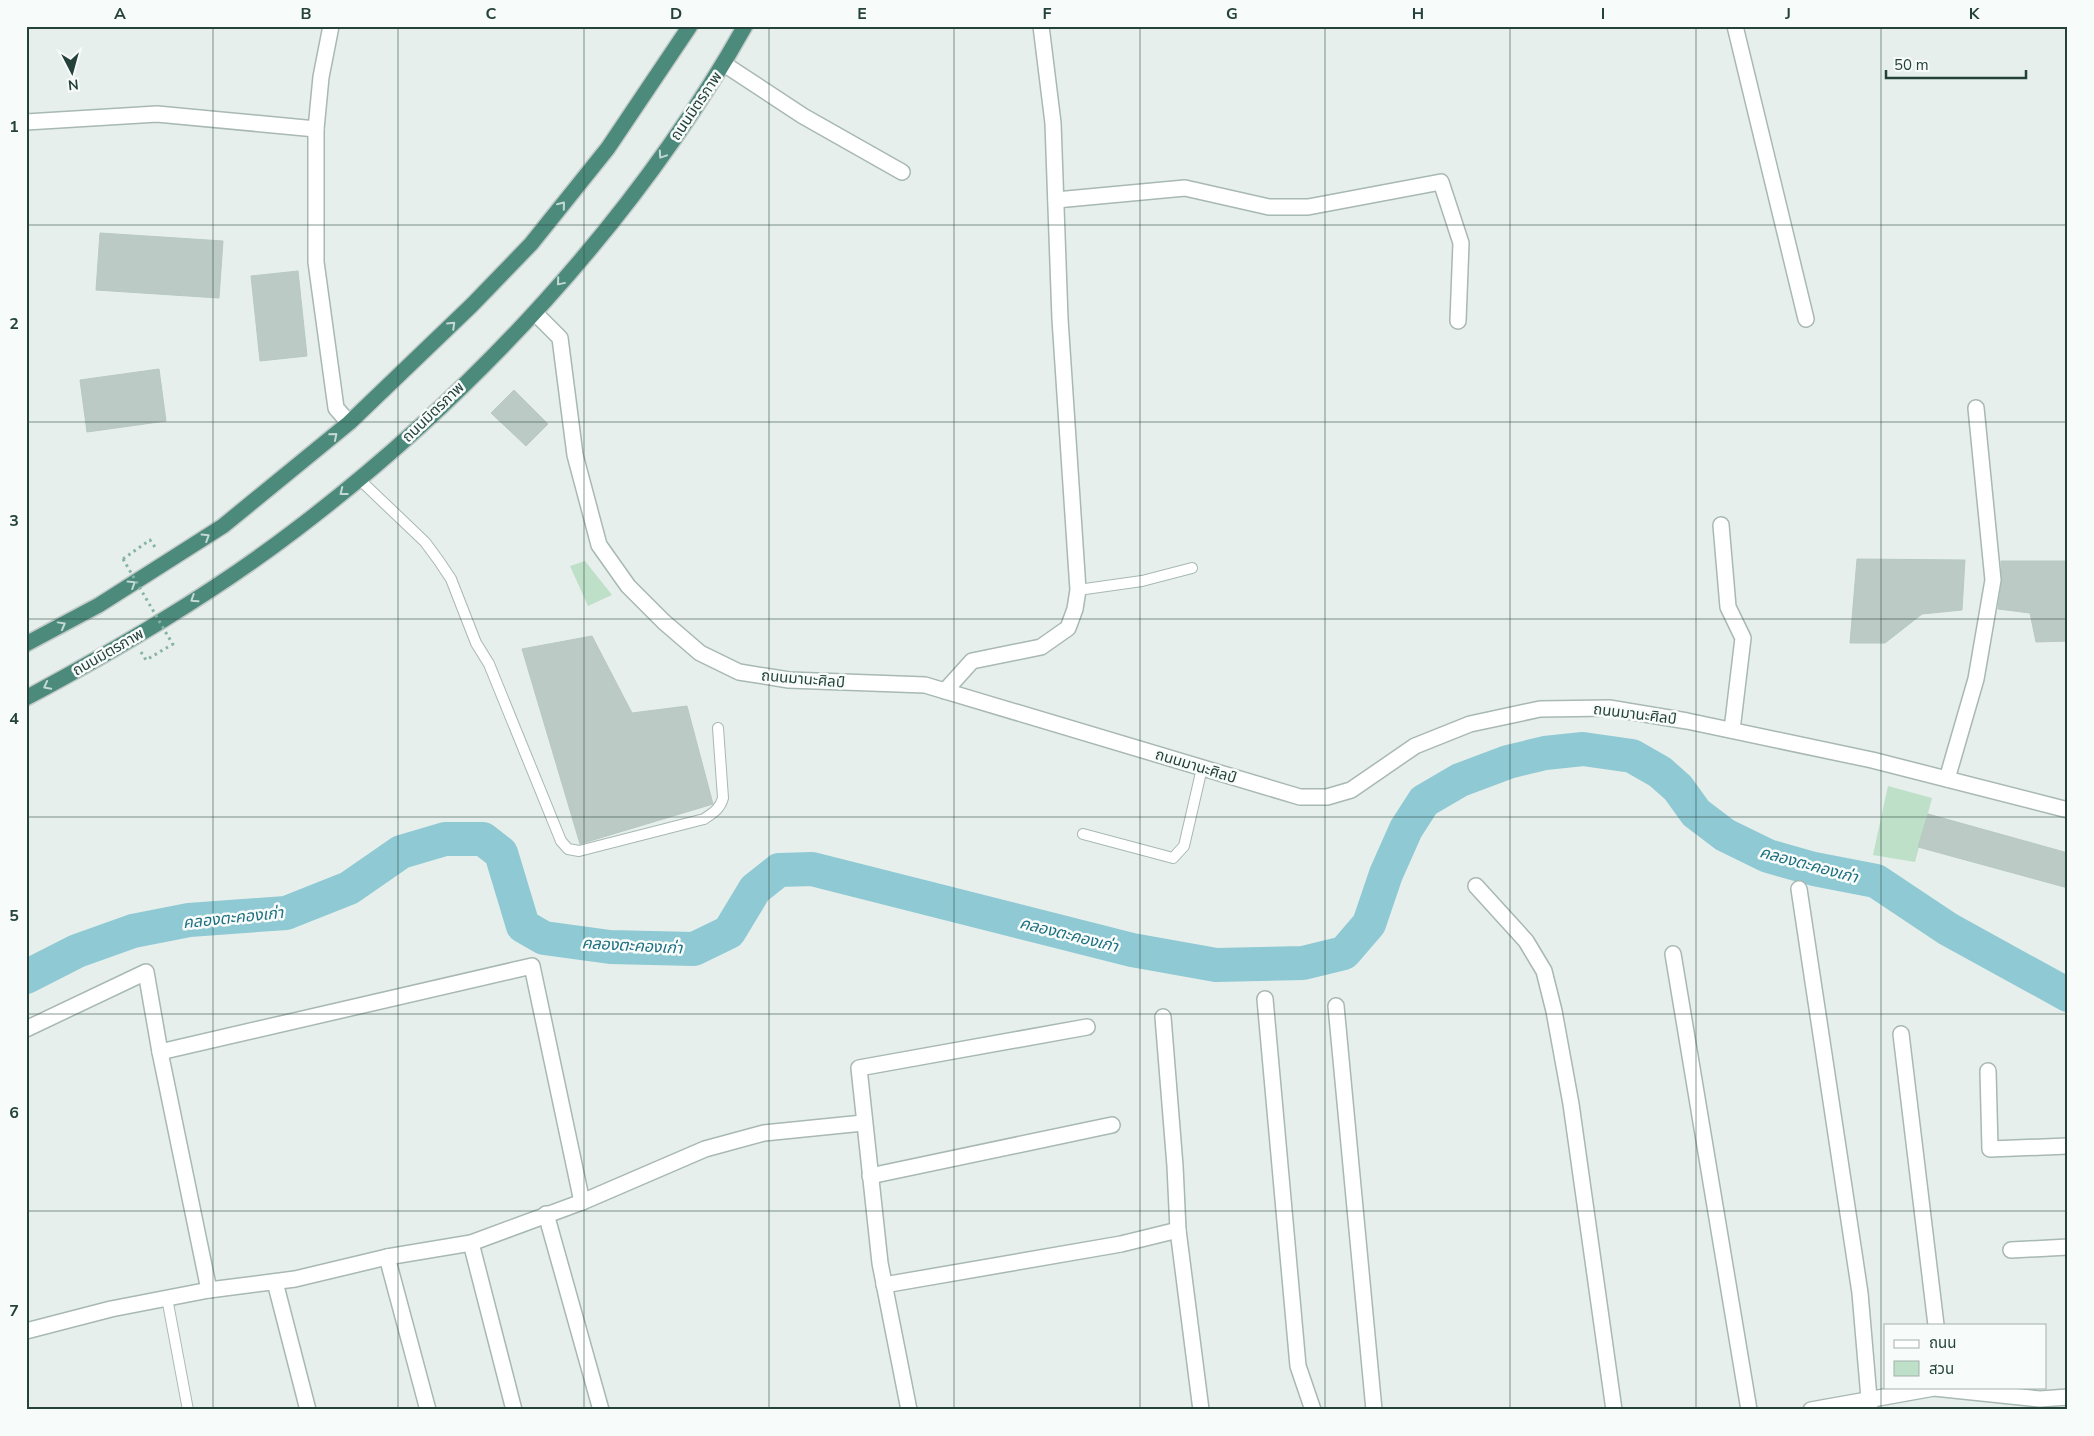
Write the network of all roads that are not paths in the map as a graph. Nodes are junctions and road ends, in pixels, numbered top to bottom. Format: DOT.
graph roads {
  1 [pos="331,26"];
  2 [pos="690,26"];
  3 [pos="745,26"];
  4 [pos="1041,26"];
  5 [pos="1735,26"];
  6 [pos="724,64"];
  7 [pos="26,122"];
  8 [pos="316,129"];
  9 [pos="902,172"];
  10 [pos="1056,200"];
  11 [pos="535,313"];
  12 [pos="1806,319"];
  13 [pos="1458,321"];
  14 [pos="1976,408"];
  15 [pos="349,423"];
  16 [pos="359,479"];
  17 [pos="1721,525"];
  18 [pos="1192,568"];
  19 [pos="1078,590"];
  20 [pos="26,644"];
  21 [pos="945,691"];
  22 [pos="26,698"];
  23 [pos="718,728"];
  24 [pos="1732,730"];
  25 [pos="1202,768"];
  26 [pos="1947,779"];
  27 [pos="2068,810"];
  28 [pos="1083,834"];
  29 [pos="1476,886"];
  30 [pos="1799,889"];
  31 [pos="1673,954"];
  32 [pos="1265,999"];
  33 [pos="1336,1006"];
  34 [pos="1162,1017"];
  35 [pos="1087,1026"];
  36 [pos="26,1029"];
  37 [pos="1901,1034"];
  38 [pos="160,1052"];
  39 [pos="1988,1071"];
  40 [pos="863,1123"];
  41 [pos="1112,1125"];
  42 [pos="2068,1146"];
  43 [pos="870,1176"];
  44 [pos="582,1202"];
  45 [pos="546,1214"];
  46 [pos="1178,1230"];
  47 [pos="471,1243"];
  48 [pos="2068,1247"];
  49 [pos="2011,1250"];
  50 [pos="387,1256"];
  51 [pos="275,1282"];
  52 [pos="884,1285"];
  53 [pos="209,1290"];
  54 [pos="167,1298"];
  55 [pos="1936,1324"];
  56 [pos="26,1331"];
  57 [pos="1943,1388"];
  58 [pos="2068,1397"];
  59 [pos="2008,1403"];
  60 [pos="1869,1405"];
  61 [pos="188,1410"];
  62 [pos="308,1410"];
  63 [pos="428,1410"];
  64 [pos="514,1410"];
  65 [pos="601,1410"];
  66 [pos="909,1410"];
  67 [pos="1201,1410"];
  68 [pos="1313,1410"];
  69 [pos="1374,1410"];
  70 [pos="1614,1410"];
  71 [pos="1749,1410"];
  72 [pos="1811,1410"];
  1 -- 8 [label="street"];
  15 -- 2 [label="highway, one-way"];
  3 -- 6 [label="highway, ถนนมิตรภาพ"];
  4 -- 10 [label="street"];
  5 -- 12 [label="street"];
  6 -- 9 [label="street"];
  6 -- 11 [label="highway, ถนนมิตรภาพ, one-way"];
  7 -- 8 [label="street"];
  8 -- 15 [label="street"];
  10 -- 13 [label="street"];
  10 -- 19 [label="street"];
  11 -- 16 [label="highway, ถนนมิตรภาพ"];
  11 -- 21 [label="street, ถนนมานะศิลป์"];
  14 -- 26 [label="street"];
  20 -- 15 [label="highway, one-way"];
  16 -- 22 [label="highway, ถนนมิตรภาพ, one-way"];
  16 -- 23 [label="lane"];
  17 -- 24 [label="street"];
  18 -- 19 [label="lane"];
  19 -- 21 [label="street"];
  21 -- 25 [label="street, ถนนมานะศิลป์"];
  24 -- 25 [label="street, ถนนมานะศิลป์"];
  24 -- 26 [label="street, ถนนมานะศิลป์"];
  25 -- 28 [label="lane"];
  26 -- 27 [label="street, ถนนมานะศิลป์"];
  29 -- 70 [label="street"];
  30 -- 60 [label="street"];
  31 -- 71 [label="street"];
  32 -- 68 [label="street"];
  33 -- 69 [label="street"];
  34 -- 46 [label="street"];
  35 -- 40 [label="street"];
  36 -- 38 [label="street"];
  37 -- 55 [label="street"];
  38 -- 44 [label="street"];
  38 -- 53 [label="street"];
  39 -- 42 [label="street"];
  40 -- 43 [label="street"];
  40 -- 44 [label="street"];
  41 -- 43 [label="street"];
  43 -- 52 [label="street"];
  44 -- 45 [label="street"];
  45 -- 47 [label="street"];
  45 -- 65 [label="street"];
  46 -- 52 [label="street"];
  46 -- 67 [label="street"];
  47 -- 50 [label="street"];
  47 -- 64 [label="street"];
  48 -- 49 [label="street"];
  50 -- 51 [label="street"];
  50 -- 63 [label="street"];
  51 -- 53 [label="street"];
  51 -- 62 [label="street"];
  52 -- 66 [label="street"];
  53 -- 54 [label="street"];
  54 -- 56 [label="street"];
  54 -- 61 [label="lane"];
  57 -- 59 [label="street"];
  57 -- 60 [label="street"];
  58 -- 59 [label="street"];
  60 -- 72 [label="street"];
}
